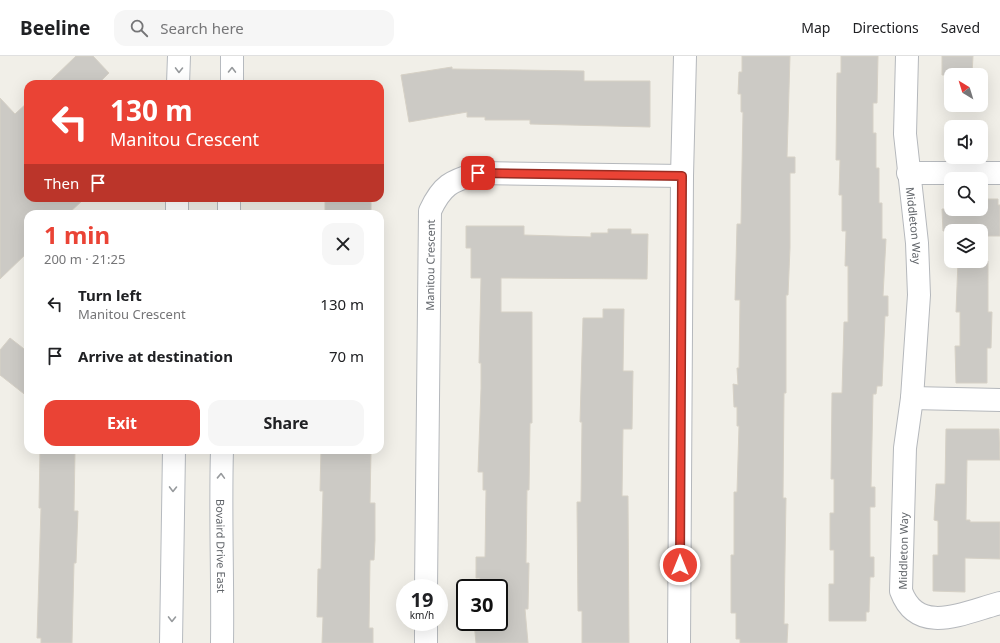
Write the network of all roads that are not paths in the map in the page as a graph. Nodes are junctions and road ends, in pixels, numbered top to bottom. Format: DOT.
graph roads {
  1 [pos="179,56"];
  2 [pos="232,56"];
  3 [pos="685,56"];
  4 [pos="907,56"];
  5 [pos="178,80"];
  6 [pos="232,80"];
  7 [pos="908,173"];
  8 [pos="1000,173"];
  9 [pos="682,176"];
  10 [pos="912,398"];
  11 [pos="1000,400"];
  12 [pos="174,454"];
  13 [pos="222,454"];
  14 [pos="426,579"];
  15 [pos="1000,603"];
  16 [pos="426,631"];
  17 [pos="171,643"];
  18 [pos="222,643"];
  19 [pos="426,643"];
  20 [pos="679,643"];
  1 -- 5 [label="street, one-way"];
  6 -- 2 [label="street, one-way"];
  3 -- 9 [label="street"];
  4 -- 7 [label="street, Middleton Way"];
  7 -- 8 [label="street, Middleton Way"];
  7 -- 10 [label="street, Middleton Way"];
  9 -- 14 [label="street, Manitou Crescent"];
  9 -- 20 [label="street"];
  10 -- 11 [label="street"];
  10 -- 15 [label="street, Middleton Way"];
  12 -- 17 [label="street, one-way"];
  18 -- 13 [label="street, Bovaird Drive East, one-way"];
  16 -- 19 [label="street"];
}
